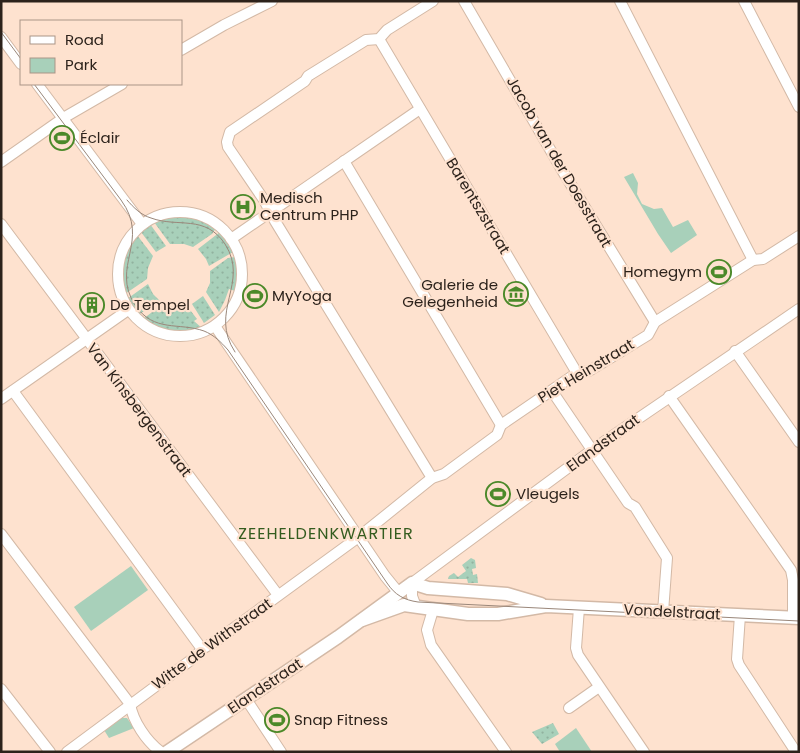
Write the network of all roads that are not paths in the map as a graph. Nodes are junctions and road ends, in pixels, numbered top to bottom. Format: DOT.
graph roads {
  1 [pos="272,1"];
  2 [pos="432,1"];
  3 [pos="464,1"];
  4 [pos="620,1"];
  5 [pos="744,1"];
  6 [pos="420,4"];
  7 [pos="1,37"];
  8 [pos="379,39"];
  9 [pos="182,49"];
  10 [pos="20,63"];
  11 [pos="38,85"];
  12 [pos="120,85"];
  13 [pos="799,107"];
  14 [pos="420,109"];
  15 [pos="63,119"];
  16 [pos="344,161"];
  17 [pos="1,162"];
  18 [pos="271,212"];
  19 [pos="1,224"];
  20 [pos="142,224"];
  21 [pos="799,236"];
  22 [pos="231,239"];
  23 [pos="753,260"];
  24 [pos="799,309"];
  25 [pos="128,310"];
  26 [pos="655,322"];
  27 [pos="215,326"];
  28 [pos="86,339"];
  29 [pos="735,351"];
  30 [pos="577,374"];
  31 [pos="13,391"];
  32 [pos="552,391"];
  33 [pos="669,396"];
  34 [pos="1,399"];
  35 [pos="502,425"];
  36 [pos="799,442"];
  37 [pos="592,450"];
  38 [pos="432,478"];
  39 [pos="1,534"];
  40 [pos="358,537"];
  41 [pos="412,583"];
  42 [pos="398,592"];
  43 [pos="278,595"];
  44 [pos="400,606"];
  45 [pos="546,606"];
  46 [pos="416,608"];
  47 [pos="579,608"];
  48 [pos="433,610"];
  49 [pos="663,612"];
  50 [pos="740,615"];
  51 [pos="796,618"];
  52 [pos="362,620"];
  53 [pos="202,648"];
  54 [pos="599,687"];
  55 [pos="1,689"];
  56 [pos="246,698"];
  57 [pos="130,704"];
  58 [pos="569,708"];
  59 [pos="50,752"];
  60 [pos="67,752"];
  61 [pos="160,752"];
  62 [pos="167,752"];
  63 [pos="281,752"];
  64 [pos="506,752"];
  65 [pos="644,752"];
  66 [pos="796,752"];
  1 -- 9 [label="street"];
  2 -- 6 [label="street"];
  3 -- 26 [label="street, Jacob van der Doesstraat"];
  4 -- 23 [label="street"];
  5 -- 13 [label="street"];
  6 -- 8 [label="street"];
  7 -- 10 [label="street"];
  8 -- 14 [label="street, Barentszstraat"];
  8 -- 18 [label="street"];
  11 -- 15 [label="street"];
  12 -- 15 [label="street"];
  14 -- 16 [label="street"];
  14 -- 30 [label="street, Barentszstraat"];
  15 -- 17 [label="street"];
  15 -- 20 [label="street"];
  16 -- 18 [label="street"];
  16 -- 35 [label="street"];
  18 -- 22 [label="street"];
  18 -- 38 [label="street"];
  19 -- 28 [label="street, Van Kinsbergenstraat"];
  20 -- 22 [label="street"];
  20 -- 25 [label="street"];
  21 -- 23 [label="street, Piet Heinstraat"];
  22 -- 27 [label="street"];
  23 -- 26 [label="street, Piet Heinstraat"];
  24 -- 29 [label="street, Elandstraat"];
  25 -- 27 [label="street"];
  25 -- 28 [label="street"];
  26 -- 30 [label="street, Piet Heinstraat"];
  27 -- 40 [label="street"];
  28 -- 31 [label="street"];
  28 -- 43 [label="street, Van Kinsbergenstraat"];
  29 -- 33 [label="street, Elandstraat"];
  29 -- 36 [label="street"];
  30 -- 32 [label="street, Piet Heinstraat"];
  31 -- 34 [label="street"];
  31 -- 53 [label="street"];
  32 -- 35 [label="street, Piet Heinstraat"];
  32 -- 37 [label="street"];
  33 -- 37 [label="street, Elandstraat"];
  33 -- 51 [label="street"];
  35 -- 38 [label="street, Piet Heinstraat"];
  37 -- 41 [label="street, Elandstraat"];
  37 -- 49 [label="street"];
  38 -- 40 [label="street, Piet Heinstraat"];
  39 -- 57 [label="street"];
  40 -- 42 [label="street"];
  40 -- 43 [label="street, Witte de Withstraat"];
  41 -- 42 [label="street, Elandstraat"];
  41 -- 45 [label="street, Vondelstraat"];
  41 -- 46 [label="street"];
  42 -- 52 [label="street, Elandstraat"];
  43 -- 53 [label="street, Witte de Withstraat"];
  44 -- 46 [label="street, Vondelstraat"];
  44 -- 52 [label="street, Elandstraat"];
  45 -- 47 [label="street, Vondelstraat"];
  45 -- 48 [label="street, Vondelstraat"];
  46 -- 48 [label="street, Vondelstraat"];
  47 -- 49 [label="street, Vondelstraat"];
  47 -- 54 [label="street"];
  48 -- 64 [label="street"];
  49 -- 50 [label="street, Vondelstraat"];
  50 -- 51 [label="street, Vondelstraat"];
  50 -- 66 [label="street"];
  52 -- 56 [label="street, Elandstraat"];
  53 -- 57 [label="street, Witte de Withstraat"];
  54 -- 58 [label="street"];
  54 -- 65 [label="street"];
  55 -- 59 [label="street"];
  56 -- 62 [label="street, Elandstraat"];
  56 -- 63 [label="street"];
  57 -- 60 [label="street, Witte de Withstraat"];
  57 -- 61 [label="street"];
}
